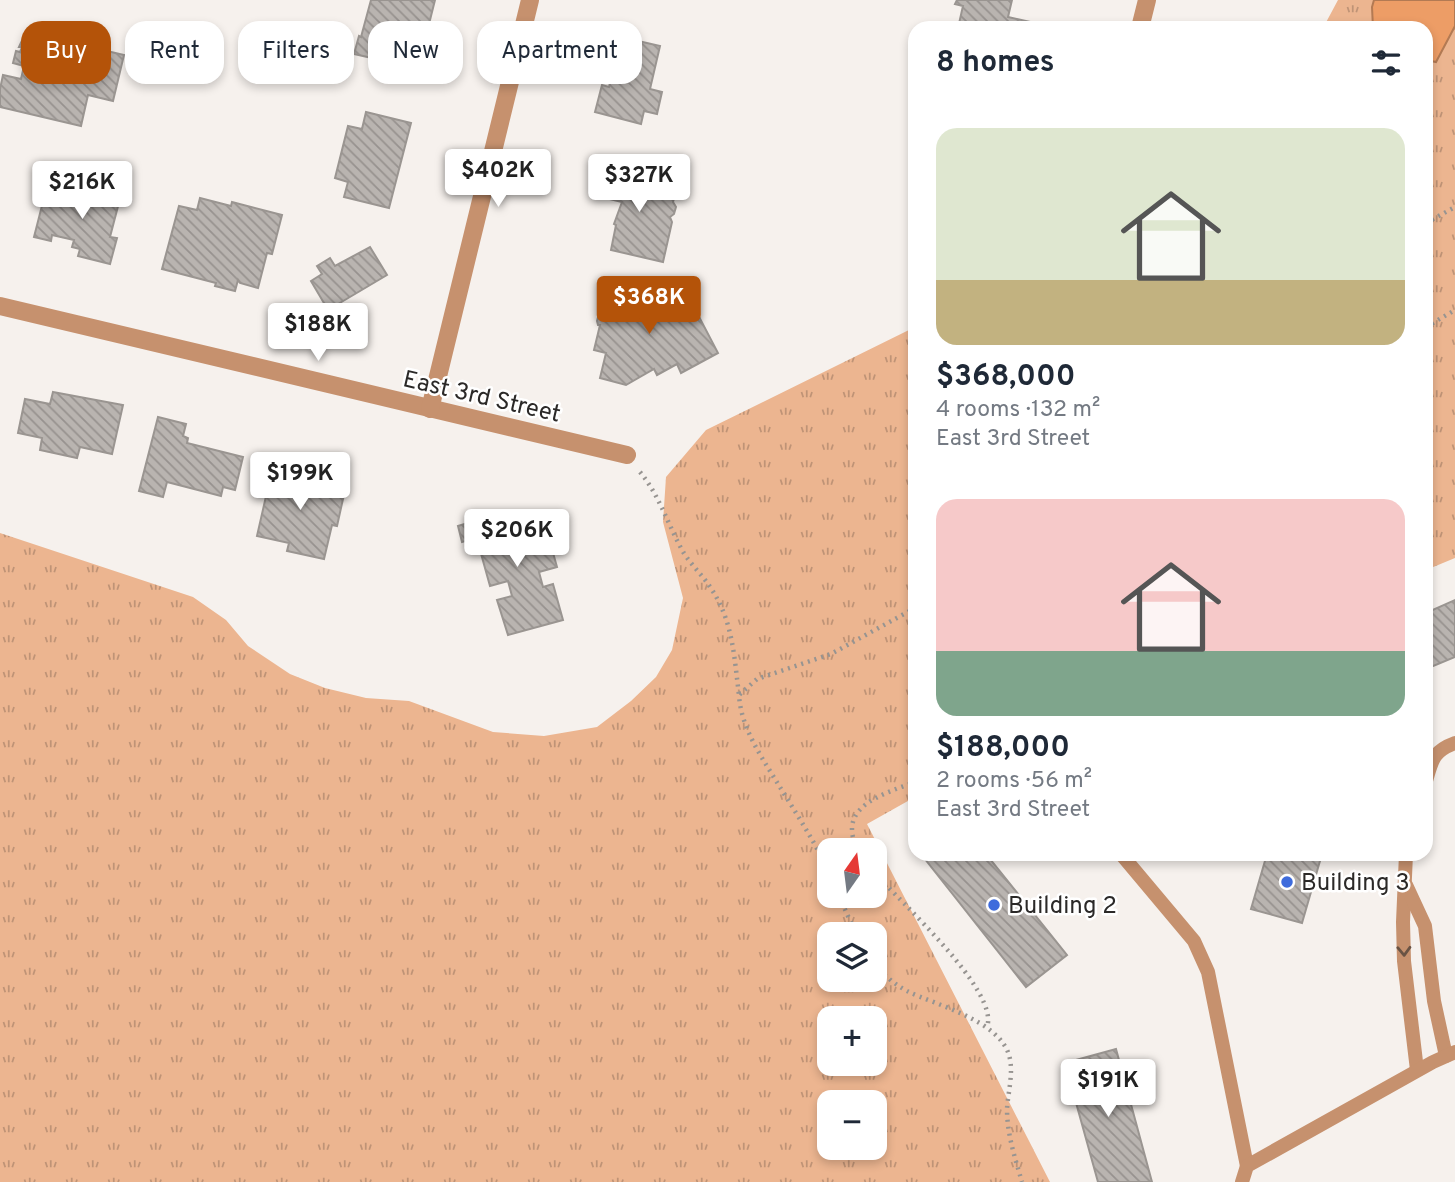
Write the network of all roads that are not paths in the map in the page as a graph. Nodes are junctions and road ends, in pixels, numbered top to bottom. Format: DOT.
graph roads {
  1 [pos="530,0"];
  2 [pos="1147,0"];
  3 [pos="1142,21"];
  4 [pos="0,306"];
  5 [pos="430,410"];
  6 [pos="627,455"];
  7 [pos="1455,743"];
  8 [pos="1433,756"];
  9 [pos="1127,861"];
  10 [pos="1406,861"];
  11 [pos="1405,883"];
  12 [pos="1450,1054"];
  13 [pos="1417,1070"];
  14 [pos="1247,1166"];
  15 [pos="1242,1182"];
  1 -- 5 [label="street"];
  2 -- 3 [label="street"];
  4 -- 5 [label="street, East 3rd Street"];
  5 -- 6 [label="street, East 3rd Street"];
  7 -- 8 [label="lane"];
  9 -- 14 [label="lane"];
  10 -- 11 [label="lane"];
  11 -- 12 [label="lane"];
  11 -- 13 [label="lane, one-way"];
  12 -- 13 [label="lane"];
  13 -- 14 [label="lane"];
  14 -- 15 [label="lane"];
}
